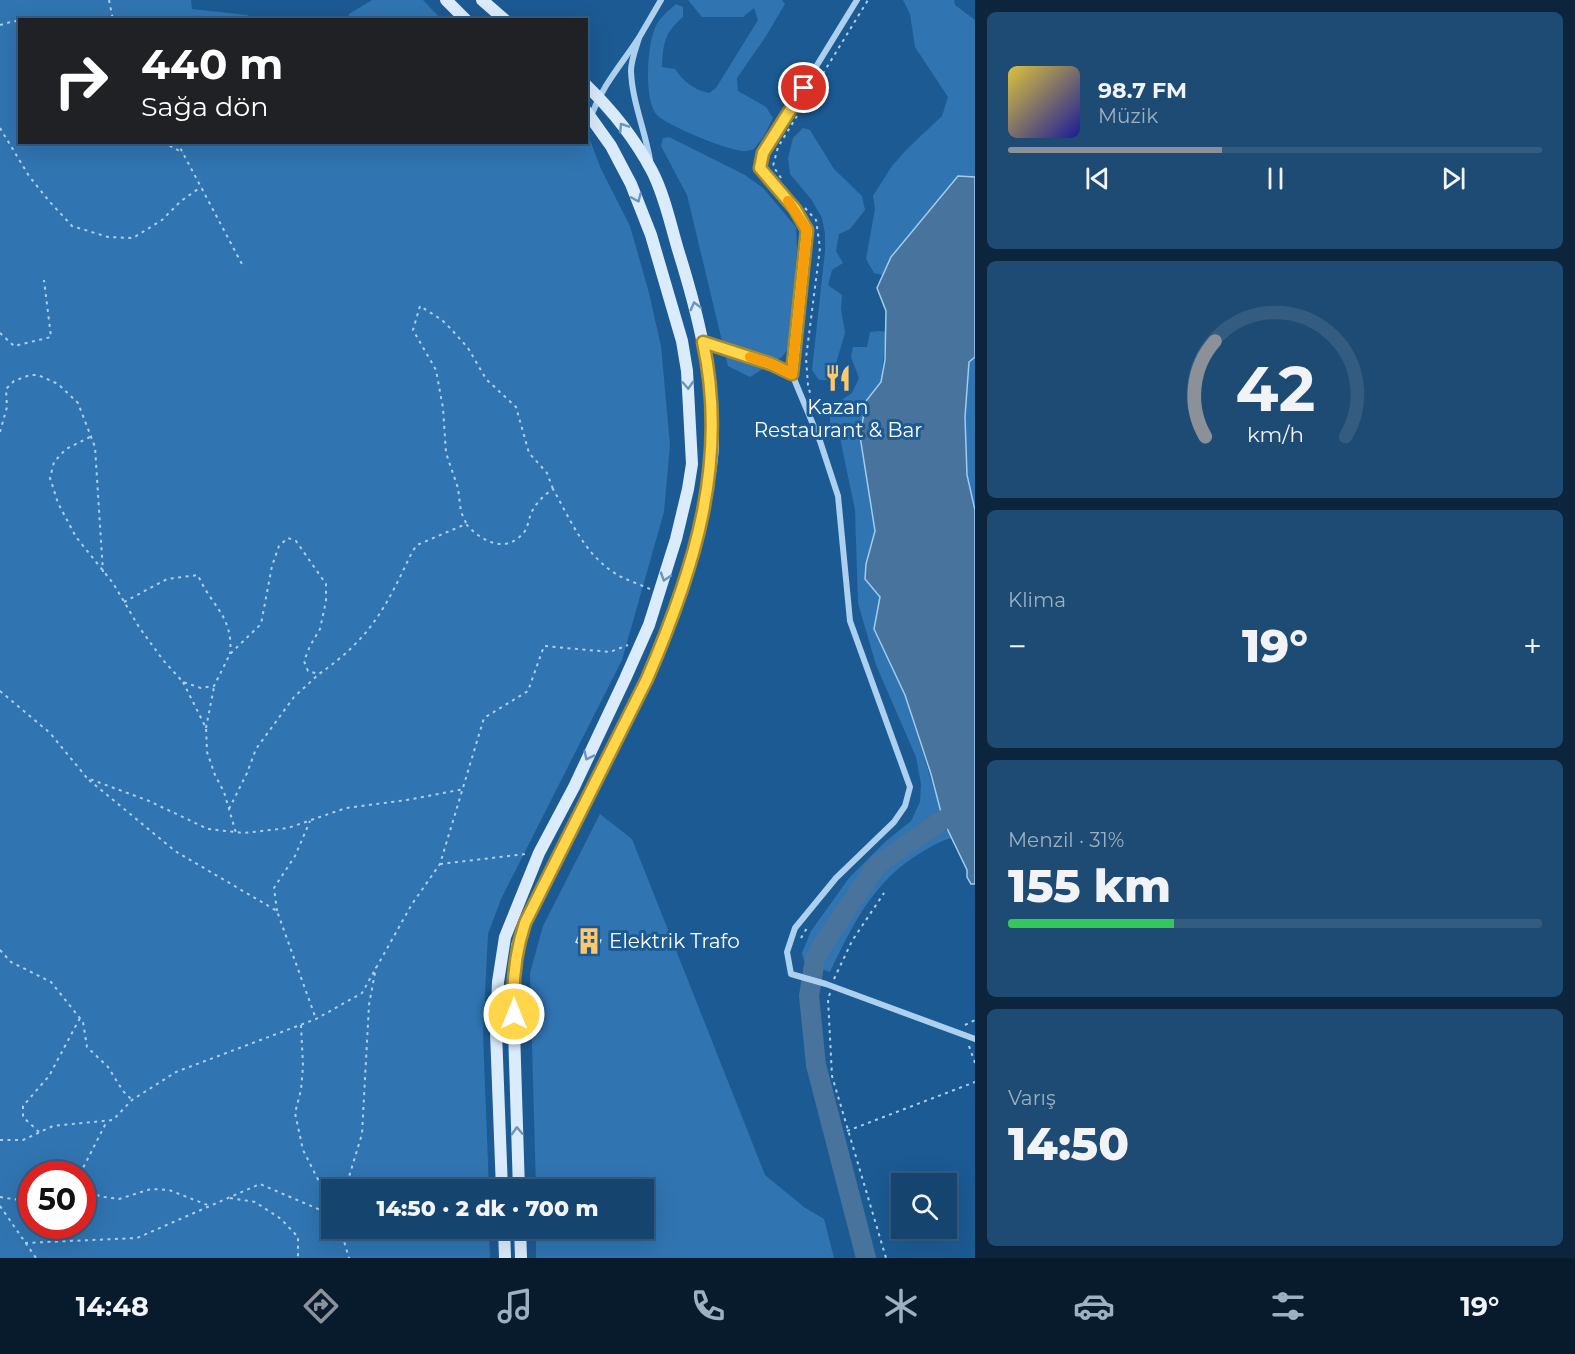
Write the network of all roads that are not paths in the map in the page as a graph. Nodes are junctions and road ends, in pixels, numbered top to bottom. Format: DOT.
graph roads {
  1 [pos="446,0"];
  2 [pos="482,0"];
  3 [pos="661,0"];
  4 [pos="857,0"];
  5 [pos="464,18"];
  6 [pos="503,18"];
  7 [pos="639,38"];
  8 [pos="588,87"];
  9 [pos="598,97"];
  10 [pos="589,114"];
  11 [pos="652,172"];
  12 [pos="703,342"];
  13 [pos="792,374"];
  14 [pos="975,1039"];
  15 [pos="502,1179"];
  16 [pos="519,1179"];
  17 [pos="504,1239"];
  18 [pos="520,1239"];
  19 [pos="505,1258"];
  20 [pos="521,1258"];
  1 -- 5 [label="main road"];
  2 -- 6 [label="main road"];
  3 -- 7 [label="street"];
  4 -- 13 [label="street"];
  7 -- 9 [label="street"];
  7 -- 11 [label="street"];
  8 -- 9 [label="main road"];
  9 -- 10 [label="street"];
  11 -- 9 [label="main road, one-way"];
  10 -- 15 [label="main road, one-way"];
  12 -- 11 [label="main road, one-way"];
  12 -- 13 [label="street"];
  16 -- 12 [label="main road, one-way"];
  13 -- 14 [label="street"];
  17 -- 19 [label="main road"];
  18 -- 20 [label="main road"];
}
